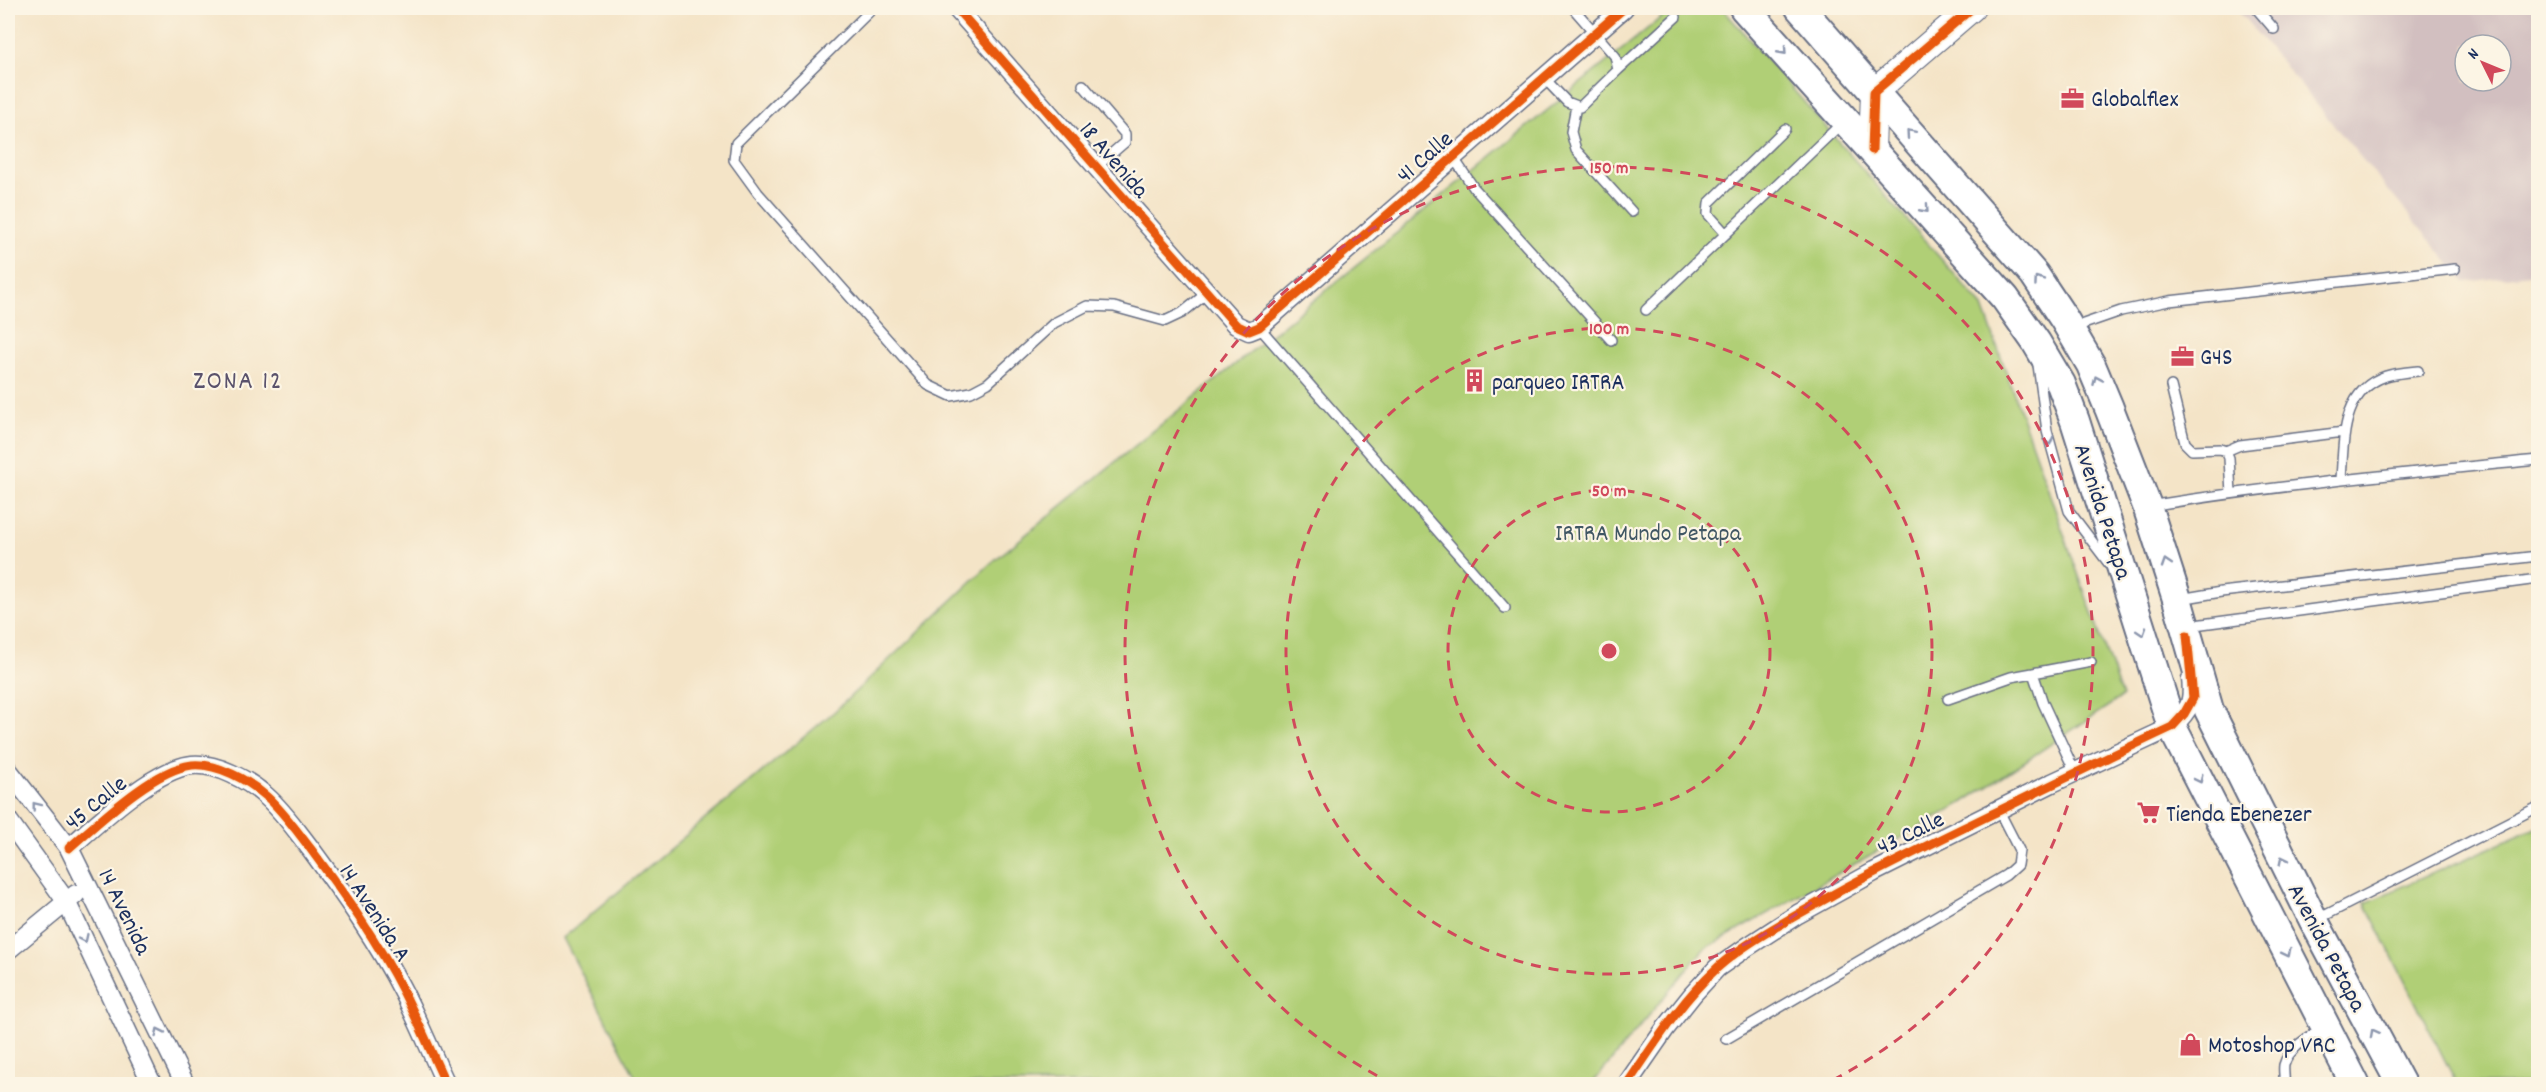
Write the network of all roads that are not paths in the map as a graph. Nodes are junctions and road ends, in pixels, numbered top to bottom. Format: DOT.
graph roads {
  1 [pos="873,8"];
  2 [pos="956,8"];
  3 [pos="1573,8"];
  4 [pos="1624,8"];
  5 [pos="1744,8"];
  6 [pos="1800,8"];
  7 [pos="1972,8"];
  8 [pos="2256,8"];
  9 [pos="1676,17"];
  10 [pos="2274,29"];
  11 [pos="1594,33"];
  12 [pos="1618,70"];
  13 [pos="1544,78"];
  14 [pos="1083,85"];
  15 [pos="1874,92"];
  16 [pos="1576,106"];
  17 [pos="1845,120"];
  18 [pos="1785,129"];
  19 [pos="1872,150"];
  20 [pos="1453,157"];
  21 [pos="1096,167"];
  22 [pos="1632,212"];
  23 [pos="1726,234"];
  24 [pos="2455,269"];
  25 [pos="1207,293"];
  26 [pos="1646,310"];
  27 [pos="1254,329"];
  28 [pos="2070,329"];
  29 [pos="1611,340"];
  30 [pos="2418,371"];
  31 [pos="2171,386"];
  32 [pos="2344,432"];
  33 [pos="2226,451"];
  34 [pos="2538,460"];
  35 [pos="2341,479"];
  36 [pos="2231,493"];
  37 [pos="2147,506"];
  38 [pos="2538,556"];
  39 [pos="2538,579"];
  40 [pos="2177,599"];
  41 [pos="1505,608"];
  42 [pos="2186,631"];
  43 [pos="2091,662"];
  44 [pos="2033,673"];
  45 [pos="1948,699"];
  46 [pos="2172,727"];
  47 [pos="8,770"];
  48 [pos="2075,772"];
  49 [pos="244,780"];
  50 [pos="2538,807"];
  51 [pos="1999,811"];
  52 [pos="8,820"];
  53 [pos="69,848"];
  54 [pos="87,886"];
  55 [pos="66,901"];
  56 [pos="2314,921"];
  57 [pos="8,950"];
  58 [pos="2326,1028"];
  59 [pos="1726,1039"];
  60 [pos="152,1084"];
  61 [pos="185,1084"];
  62 [pos="446,1084"];
  63 [pos="1627,1084"];
  64 [pos="2284,1084"];
  65 [pos="2355,1084"];
  66 [pos="2401,1084"];
  1 -- 25 [label="lane"];
  2 -- 21 [label="street, 18 Avenida"];
  3 -- 11 [label="lane"];
  4 -- 11 [label="street, 41 Calle"];
  5 -- 17 [label="main road, Avenida Petapa, one-way"];
  6 -- 15 [label="main road, Avenida Petapa"];
  7 -- 15 [label="street"];
  8 -- 10 [label="lane"];
  9 -- 12 [label="lane"];
  11 -- 12 [label="lane"];
  11 -- 13 [label="street, 41 Calle"];
  12 -- 16 [label="lane"];
  13 -- 16 [label="lane"];
  13 -- 20 [label="street, 41 Calle"];
  14 -- 21 [label="lane"];
  15 -- 19 [label="street"];
  28 -- 15 [label="main road, Avenida Petapa, one-way"];
  16 -- 22 [label="lane"];
  17 -- 19 [label="main road, Avenida Petapa"];
  17 -- 23 [label="lane"];
  18 -- 23 [label="lane"];
  19 -- 46 [label="main road, Avenida Petapa, one-way"];
  20 -- 27 [label="street, 41 Calle"];
  20 -- 29 [label="lane"];
  21 -- 25 [label="street, 18 Avenida"];
  23 -- 26 [label="lane"];
  24 -- 28 [label="lane"];
  25 -- 27 [label="street, 18 Avenida"];
  27 -- 41 [label="lane"];
  37 -- 28 [label="main road, Avenida Petapa, one-way"];
  30 -- 32 [label="lane"];
  31 -- 33 [label="lane"];
  32 -- 33 [label="lane"];
  32 -- 35 [label="lane"];
  33 -- 36 [label="lane"];
  34 -- 35 [label="lane"];
  35 -- 36 [label="lane"];
  36 -- 37 [label="lane"];
  40 -- 37 [label="main road, Avenida Petapa, one-way"];
  38 -- 40 [label="lane"];
  39 -- 42 [label="lane"];
  40 -- 42 [label="main road, Avenida Petapa"];
  42 -- 46 [label="street, 43 Calle"];
  56 -- 42 [label="main road, Avenida Petapa, one-way"];
  43 -- 44 [label="lane"];
  44 -- 45 [label="lane"];
  44 -- 48 [label="lane"];
  46 -- 48 [label="street, 43 Calle"];
  46 -- 58 [label="main road, Avenida Petapa, one-way"];
  53 -- 47 [label="street, 14 Avenida, one-way"];
  48 -- 51 [label="street, 43 Calle"];
  49 -- 53 [label="street, 45 Calle"];
  49 -- 62 [label="street, 14 Avenida A"];
  50 -- 56 [label="lane"];
  51 -- 59 [label="lane"];
  51 -- 63 [label="street, 43 Calle"];
  52 -- 55 [label="street, 14 Avenida"];
  53 -- 54 [label="street, 14 Avenida"];
  54 -- 55 [label="street"];
  61 -- 54 [label="street, 14 Avenida, one-way"];
  55 -- 57 [label="street"];
  55 -- 60 [label="street, 14 Avenida, one-way"];
  66 -- 56 [label="main road, Avenida Petapa, one-way"];
  58 -- 64 [label="lane"];
  58 -- 65 [label="main road, Avenida Petapa"];
}
